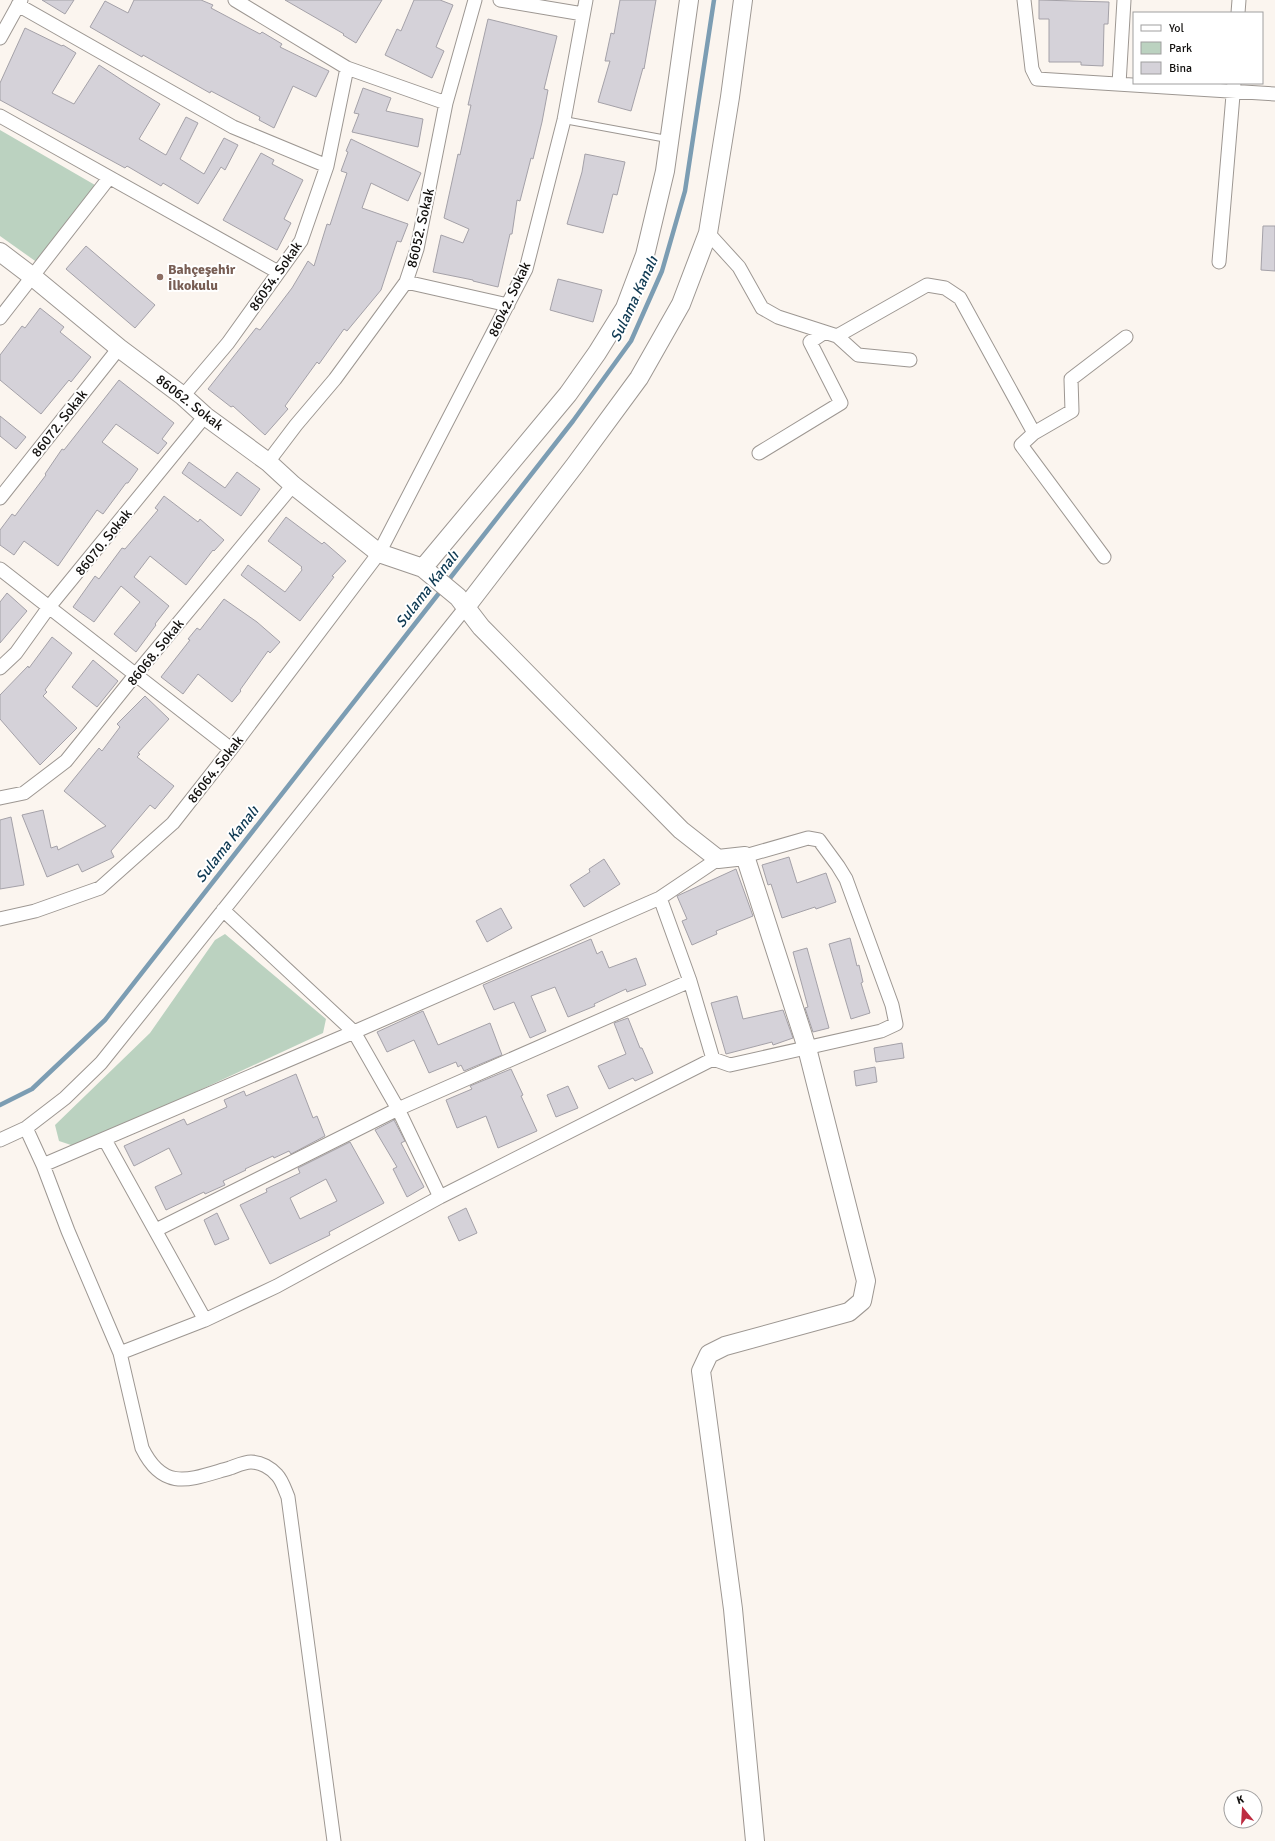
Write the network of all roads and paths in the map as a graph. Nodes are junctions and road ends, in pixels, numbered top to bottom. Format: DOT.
graph roads {
  1 [pos="235,0"];
  2 [pos="475,0"];
  3 [pos="500,0"];
  4 [pos="586,0"];
  5 [pos="689,0"];
  6 [pos="743,0"];
  7 [pos="1024,0"];
  8 [pos="1124,0"];
  9 [pos="1239,0"];
  10 [pos="19,3"];
  11 [pos="1238,12"];
  12 [pos="583,14"];
  13 [pos="0,38"];
  14 [pos="347,68"];
  15 [pos="1119,84"];
  16 [pos="1234,87"];
  17 [pos="1275,94"];
  18 [pos="446,103"];
  19 [pos="0,116"];
  20 [pos="564,120"];
  21 [pos="669,140"];
  22 [pos="327,166"];
  23 [pos="109,178"];
  24 [pos="708,233"];
  25 [pos="0,252"];
  26 [pos="1220,262"];
  27 [pos="278,272"];
  28 [pos="33,277"];
  29 [pos="406,282"];
  30 [pos="508,305"];
  31 [pos="0,318"];
  32 [pos="831,334"];
  33 [pos="1126,337"];
  34 [pos="119,348"];
  35 [pos="910,360"];
  36 [pos="183,396"];
  37 [pos="205,416"];
  38 [pos="1034,433"];
  39 [pos="759,453"];
  40 [pos="268,462"];
  41 [pos="294,484"];
  42 [pos="0,498"];
  43 [pos="379,553"];
  44 [pos="1104,558"];
  45 [pos="0,569"];
  46 [pos="427,572"];
  47 [pos="462,602"];
  48 [pos="49,608"];
  49 [pos="0,668"];
  50 [pos="136,674"];
  51 [pos="231,749"];
  52 [pos="0,798"];
  53 [pos="745,856"];
  54 [pos="718,859"];
  55 [pos="660,898"];
  56 [pos="223,910"];
  57 [pos="0,919"];
  58 [pos="690,981"];
  59 [pos="354,1032"];
  60 [pos="807,1048"];
  61 [pos="713,1059"];
  62 [pos="398,1109"];
  63 [pos="26,1128"];
  64 [pos="0,1140"];
  65 [pos="105,1140"];
  66 [pos="43,1165"];
  67 [pos="440,1197"];
  68 [pos="156,1230"];
  69 [pos="205,1320"];
  70 [pos="120,1353"];
  71 [pos="334,1841"];
  72 [pos="754,1841"];
  1 -- 14 [label="street"];
  2 -- 18 [label="street, 86052. Sokak"];
  3 -- 12 [label="street"];
  4 -- 12 [label="street, 86042. Sokak"];
  5 -- 21 [label="main road"];
  6 -- 24 [label="main road"];
  7 -- 15 [label="street"];
  8 -- 15 [label="street"];
  9 -- 11 [label="street"];
  10 -- 13 [label="street"];
  10 -- 22 [label="street"];
  12 -- 20 [label="street, 86042. Sokak"];
  14 -- 18 [label="street"];
  14 -- 22 [label="street, 86054. Sokak"];
  15 -- 16 [label="street"];
  16 -- 17 [label="street"];
  16 -- 26 [label="street"];
  18 -- 29 [label="street, 86052. Sokak"];
  19 -- 23 [label="street"];
  20 -- 21 [label="lane"];
  20 -- 30 [label="street, 86042. Sokak"];
  21 -- 46 [label="main road"];
  22 -- 27 [label="street, 86054. Sokak"];
  23 -- 27 [label="street"];
  23 -- 28 [label="street"];
  24 -- 32 [label="street"];
  24 -- 47 [label="main road"];
  25 -- 28 [label="main road, 86062. Sokak"];
  27 -- 36 [label="street, 86054. Sokak"];
  28 -- 31 [label="street"];
  28 -- 34 [label="main road, 86062. Sokak"];
  29 -- 30 [label="street"];
  29 -- 40 [label="street, 86052. Sokak"];
  30 -- 43 [label="street, 86042. Sokak"];
  32 -- 35 [label="street"];
  32 -- 38 [label="street"];
  32 -- 39 [label="street"];
  33 -- 38 [label="street"];
  34 -- 36 [label="main road, 86062. Sokak"];
  34 -- 42 [label="street, 86072. Sokak"];
  36 -- 37 [label="main road, 86062. Sokak"];
  37 -- 40 [label="main road, 86062. Sokak"];
  37 -- 48 [label="street, 86070. Sokak"];
  38 -- 44 [label="street"];
  40 -- 41 [label="main road, 86062. Sokak"];
  41 -- 43 [label="main road, 86062. Sokak"];
  41 -- 50 [label="street, 86068. Sokak"];
  43 -- 46 [label="main road"];
  43 -- 51 [label="street, 86064. Sokak"];
  45 -- 48 [label="street"];
  46 -- 47 [label="main road"];
  47 -- 54 [label="main road"];
  47 -- 56 [label="street"];
  48 -- 49 [label="street, 86070. Sokak"];
  48 -- 50 [label="street"];
  50 -- 51 [label="street"];
  50 -- 52 [label="street, 86068. Sokak"];
  51 -- 57 [label="street, 86064. Sokak"];
  53 -- 54 [label="main road"];
  53 -- 60 [label="main road"];
  53 -- 60 [label="street"];
  54 -- 55 [label="street"];
  55 -- 58 [label="street"];
  55 -- 59 [label="street"];
  56 -- 59 [label="street"];
  56 -- 63 [label="street"];
  58 -- 61 [label="street"];
  58 -- 62 [label="street"];
  59 -- 62 [label="street"];
  59 -- 65 [label="street"];
  60 -- 61 [label="street"];
  60 -- 72 [label="main road"];
  61 -- 67 [label="street"];
  62 -- 67 [label="street"];
  62 -- 68 [label="street"];
  63 -- 64 [label="street"];
  63 -- 66 [label="street"];
  65 -- 66 [label="street"];
  65 -- 68 [label="street"];
  66 -- 70 [label="street"];
  67 -- 69 [label="street"];
  68 -- 69 [label="street"];
  69 -- 70 [label="street"];
  70 -- 71 [label="street"];
}
